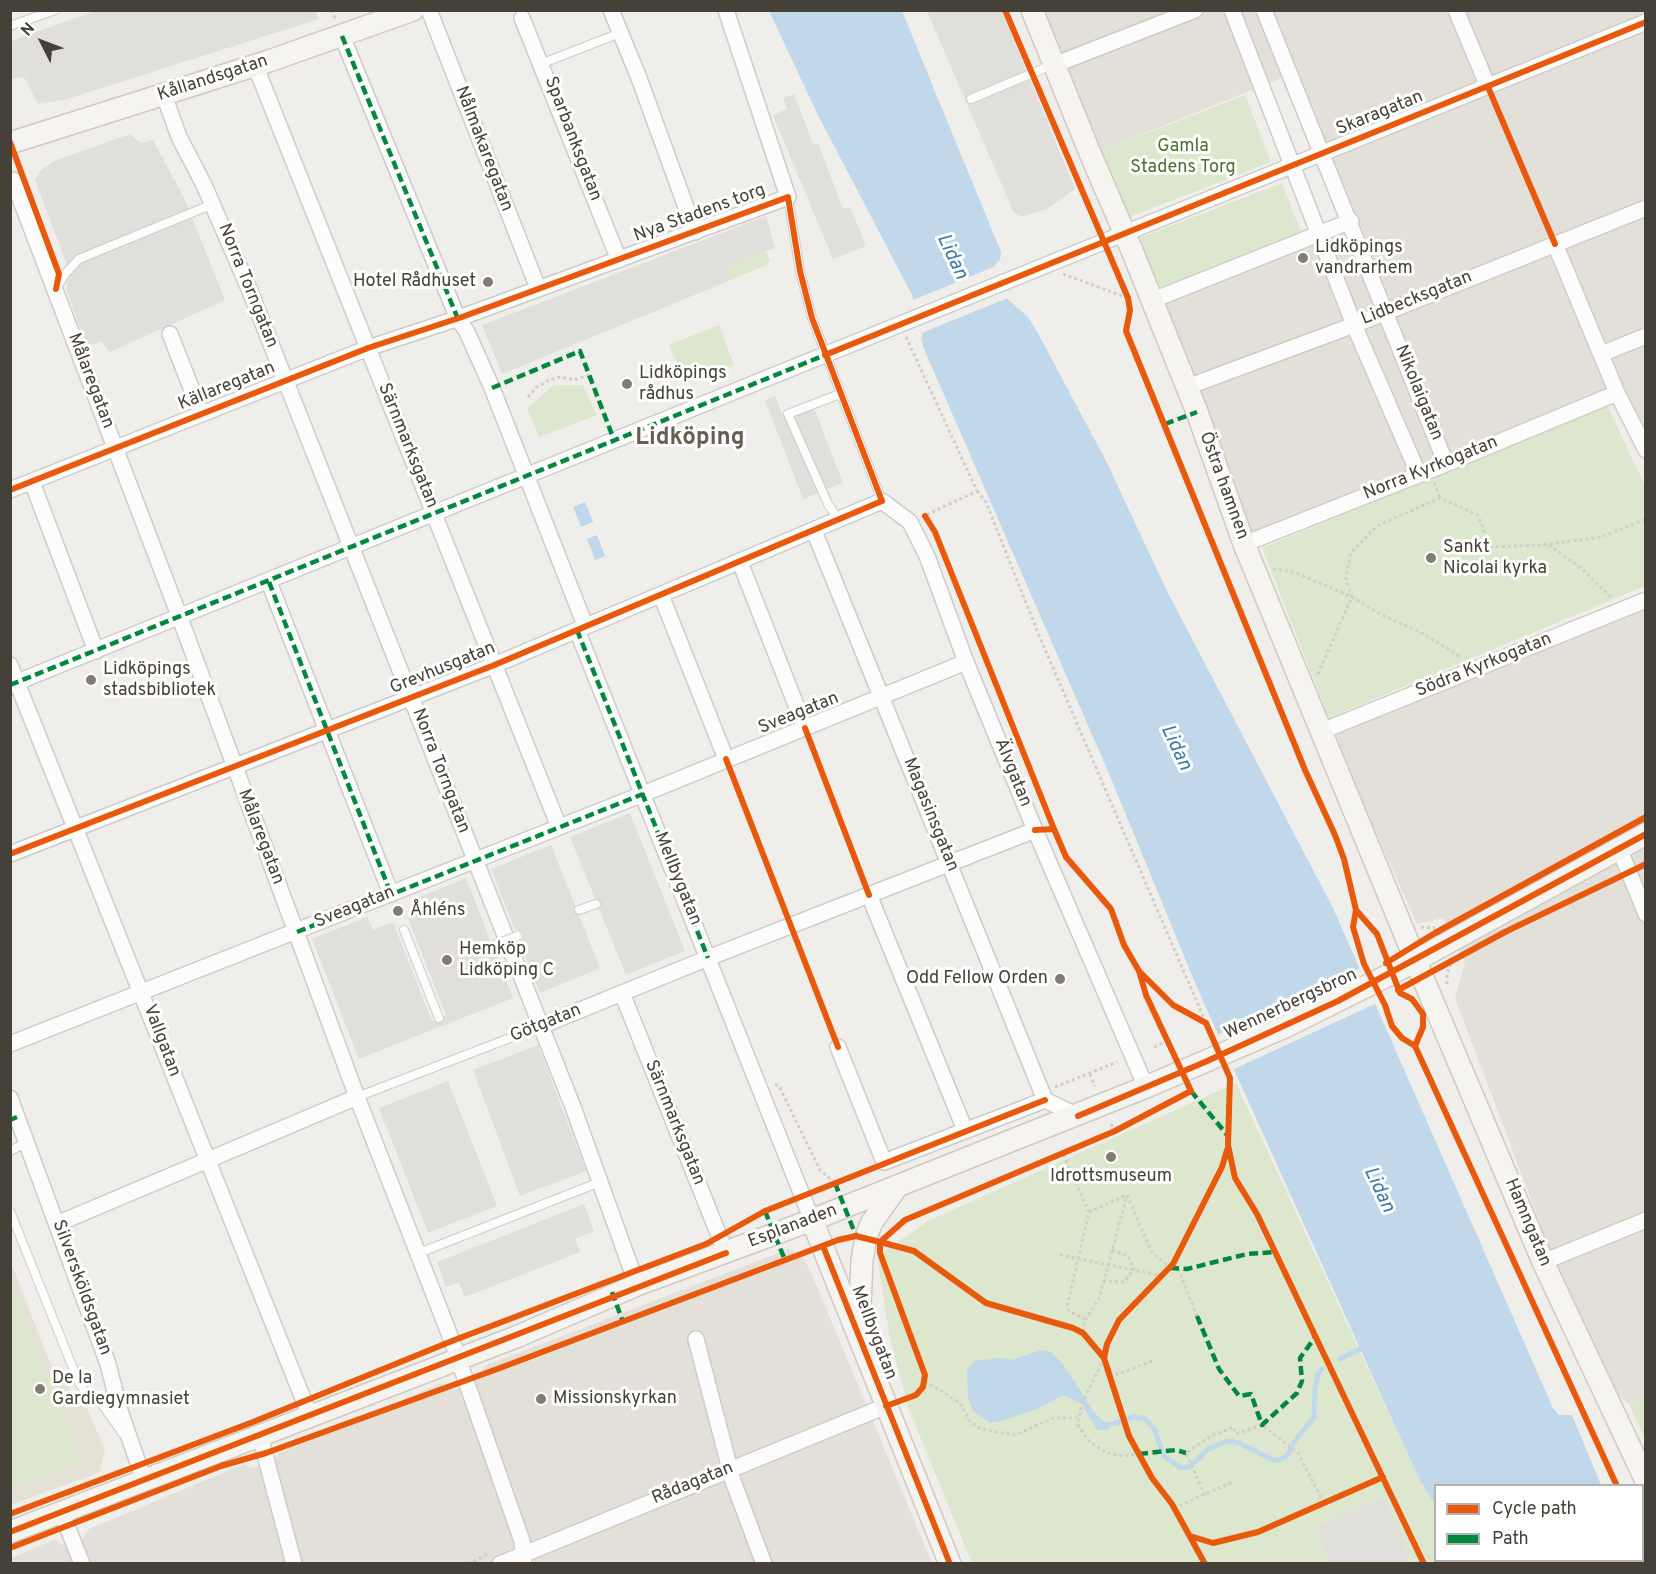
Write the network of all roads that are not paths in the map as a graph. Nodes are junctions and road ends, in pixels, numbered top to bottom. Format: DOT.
graph roads {
  1 [pos="55,10"];
  2 [pos="413,10"];
  3 [pos="429,10"];
  4 [pos="611,10"];
  5 [pos="726,10"];
  6 [pos="1032,10"];
  7 [pos="1195,10"];
  8 [pos="1232,10"];
  9 [pos="1264,10"];
  10 [pos="1456,10"];
  11 [pos="1644,10"];
  12 [pos="1646,15"];
  13 [pos="522,18"];
  14 [pos="1646,22"];
  15 [pos="10,26"];
  16 [pos="620,33"];
  17 [pos="342,36"];
  18 [pos="543,63"];
  19 [pos="1054,64"];
  20 [pos="255,65"];
  21 [pos="1488,87"];
  22 [pos="164,95"];
  23 [pos="970,99"];
  24 [pos="10,143"];
  25 [pos="1322,153"];
  26 [pos="1292,166"];
  27 [pos="13,180"];
  28 [pos="788,197"];
  29 [pos="213,204"];
  30 [pos="1646,208"];
  31 [pos="1351,221"];
  32 [pos="695,232"];
  33 [pos="1125,232"];
  34 [pos="1319,236"];
  35 [pos="1555,244"];
  36 [pos="619,260"];
  37 [pos="538,288"];
  38 [pos="56,290"];
  39 [pos="1153,300"];
  40 [pos="1385,312"];
  41 [pos="458,319"];
  42 [pos="1354,325"];
  43 [pos="170,334"];
  44 [pos="1646,336"];
  45 [pos="368,348"];
  46 [pos="1601,354"];
  47 [pos="825,355"];
  48 [pos="284,381"];
  49 [pos="1187,387"];
  50 [pos="1617,393"];
  51 [pos="840,394"];
  52 [pos="201,413"];
  53 [pos="116,448"];
  54 [pos="1646,450"];
  55 [pos="1446,464"];
  56 [pos="529,475"];
  57 [pos="1419,475"];
  58 [pos="32,482"];
  59 [pos="10,490"];
  60 [pos="882,501"];
  61 [pos="435,514"];
  62 [pos="839,521"];
  63 [pos="814,531"];
  64 [pos="1244,544"];
  65 [pos="351,548"];
  66 [pos="740,562"];
  67 [pos="269,582"];
  68 [pos="661,595"];
  69 [pos="1646,600"];
  70 [pos="180,618"];
  71 [pos="581,628"];
  72 [pos="96,651"];
  73 [pos="966,662"];
  74 [pos="10,665"];
  75 [pos="492,666"];
  76 [pos="14,684"];
  77 [pos="881,697"];
  78 [pos="412,698"];
  79 [pos="805,728"];
  80 [pos="327,730"];
  81 [pos="1322,731"];
  82 [pos="726,759"];
  83 [pos="233,766"];
  84 [pos="643,794"];
  85 [pos="559,827"];
  86 [pos="76,830"];
  87 [pos="1035,830"];
  88 [pos="1646,834"];
  89 [pos="1619,848"];
  90 [pos="10,854"];
  91 [pos="476,860"];
  92 [pos="949,862"];
  93 [pos="391,894"];
  94 [pos="869,895"];
  95 [pos="596,904"];
  96 [pos="579,910"];
  97 [pos="1646,914"];
  98 [pos="404,930"];
  99 [pos="297,932"];
  100 [pos="517,936"];
  101 [pos="494,945"];
  102 [pos="708,958"];
  103 [pos="1417,961"];
  104 [pos="142,993"];
  105 [pos="622,993"];
  106 [pos="439,1018"];
  107 [pos="541,1026"];
  108 [pos="10,1044"];
  109 [pos="838,1047"];
  110 [pos="1205,1062"];
  111 [pos="1146,1087"];
  112 [pos="1043,1096"];
  113 [pos="357,1097"];
  114 [pos="10,1098"];
  115 [pos="1077,1116"];
  116 [pos="965,1130"];
  117 [pos="27,1142"];
  118 [pos="10,1151"];
  119 [pos="207,1161"];
  120 [pos="600,1182"];
  121 [pos="897,1186"];
  122 [pos="10,1211"];
  123 [pos="812,1220"];
  124 [pos="1646,1221"];
  125 [pos="58,1223"];
  126 [pos="419,1252"];
  127 [pos="726,1253"];
  128 [pos="1543,1262"];
  129 [pos="637,1285"];
  130 [pos="859,1338"];
  131 [pos="696,1339"];
  132 [pos="458,1358"];
  133 [pos="886,1406"];
  134 [pos="310,1416"];
  135 [pos="260,1436"];
  136 [pos="133,1448"];
  137 [pos="730,1469"];
  138 [pos="144,1480"];
  139 [pos="1646,1481"];
  140 [pos="62,1511"];
  141 [pos="10,1532"];
  142 [pos="523,1559"];
  143 [pos="82,1563"];
  144 [pos="294,1563"];
  145 [pos="500,1563"];
  146 [pos="764,1563"];
  147 [pos="950,1563"];
  1 -- 15 [label="lane"];
  2 -- 17 [label="street, Kållandsgatan"];
  3 -- 37 [label="street, Nålmakaregatan"];
  4 -- 16 [label="street"];
  5 -- 28 [label="street"];
  6 -- 19 [label="street, Östra hamnen"];
  7 -- 19 [label="street"];
  8 -- 26 [label="street"];
  9 -- 25 [label="street"];
  10 -- 21 [label="street"];
  11 -- 12 [label="street"];
  13 -- 18 [label="street, Sparbanksgatan"];
  14 -- 21 [label="street, Skaragatan"];
  16 -- 18 [label="lane"];
  16 -- 32 [label="street"];
  17 -- 20 [label="street, Kållandsgatan"];
  17 -- 41 [label="street, Mellbygatan"];
  18 -- 36 [label="street, Sparbanksgatan"];
  19 -- 23 [label="lane"];
  19 -- 33 [label="street, Östra hamnen"];
  20 -- 22 [label="street, Kållandsgatan"];
  20 -- 45 [label="street, Särnmarksgatan"];
  21 -- 25 [label="street, Skaragatan"];
  22 -- 24 [label="street, Kållandsgatan"];
  22 -- 29 [label="street, Norra Torngatan"];
  25 -- 26 [label="street, Skaragatan"];
  25 -- 31 [label="street"];
  26 -- 33 [label="street, Skaragatan"];
  26 -- 34 [label="street"];
  27 -- 38 [label="street, Målaregatan"];
  28 -- 32 [label="street, Nya Stadens torg"];
  28 -- 47 [label="lane, Nya Stadens torg"];
  29 -- 38 [label="lane"];
  29 -- 48 [label="street, Norra Torngatan"];
  30 -- 35 [label="street, Lidbecksgatan"];
  31 -- 34 [label="street"];
  31 -- 40 [label="street, Nikolaigatan"];
  32 -- 36 [label="street, Nya Stadens torg"];
  33 -- 39 [label="street, Östra hamnen"];
  33 -- 47 [label="street, Skaragatan"];
  34 -- 39 [label="street"];
  34 -- 42 [label="street, Nikolaigatan"];
  35 -- 40 [label="street, Lidbecksgatan"];
  35 -- 46 [label="street"];
  36 -- 37 [label="street, Nya Stadens torg"];
  37 -- 41 [label="street, Nya Stadens torg"];
  38 -- 53 [label="street, Målaregatan"];
  39 -- 49 [label="street, Östra hamnen"];
  40 -- 42 [label="street, Lidbecksgatan"];
  40 -- 55 [label="street, Nikolaigatan"];
  41 -- 45 [label="street, Källaregatan"];
  41 -- 56 [label="street, Mellbygatan"];
  42 -- 49 [label="street, Lidbecksgatan"];
  42 -- 57 [label="street, Nikolaigatan"];
  43 -- 52 [label="street"];
  44 -- 46 [label="street"];
  45 -- 48 [label="street, Källaregatan"];
  45 -- 61 [label="street, Särnmarksgatan"];
  46 -- 50 [label="street"];
  47 -- 51 [label="lane, Nya Stadens torg"];
  47 -- 56 [label="street, Skaragatan"];
  48 -- 52 [label="street, Källaregatan"];
  48 -- 65 [label="street, Norra Torngatan"];
  49 -- 64 [label="street, Östra hamnen"];
  50 -- 54 [label="street"];
  50 -- 55 [label="street, Norra Kyrkogatan"];
  51 -- 60 [label="lane, Nya Stadens torg"];
  51 -- 62 [label="lane"];
  52 -- 53 [label="street, Källaregatan"];
  53 -- 58 [label="street, Källaregatan"];
  53 -- 70 [label="street, Målaregatan"];
  55 -- 57 [label="street, Norra Kyrkogatan"];
  56 -- 61 [label="street, Skaragatan"];
  56 -- 71 [label="street, Mellbygatan"];
  57 -- 64 [label="street, Norra Kyrkogatan"];
  58 -- 59 [label="street, Källaregatan"];
  58 -- 72 [label="street"];
  60 -- 62 [label="street, Grevhusgatan"];
  60 -- 73 [label="street, Älvgatan"];
  61 -- 65 [label="street, Skaragatan"];
  61 -- 75 [label="street, Särnmarksgatan"];
  62 -- 63 [label="street, Grevhusgatan"];
  63 -- 66 [label="street, Grevhusgatan"];
  63 -- 77 [label="street, Magasinsgatan"];
  64 -- 81 [label="street, Östra hamnen"];
  65 -- 67 [label="street, Skaragatan"];
  65 -- 78 [label="street, Norra Torngatan"];
  66 -- 68 [label="street, Grevhusgatan"];
  66 -- 79 [label="street"];
  67 -- 70 [label="street, Skaragatan"];
  67 -- 80 [label="street"];
  68 -- 71 [label="street, Grevhusgatan"];
  68 -- 82 [label="street"];
  69 -- 81 [label="street, Södra Kyrkogatan"];
  70 -- 72 [label="street, Skaragatan"];
  70 -- 83 [label="street, Målaregatan"];
  71 -- 75 [label="street, Grevhusgatan"];
  71 -- 84 [label="street, Mellbygatan"];
  72 -- 76 [label="street, Skaragatan"];
  73 -- 77 [label="street, Sveagatan"];
  73 -- 87 [label="street, Älvgatan"];
  74 -- 76 [label="street, Vallgatan"];
  75 -- 78 [label="street, Grevhusgatan"];
  75 -- 85 [label="street, Särnmarksgatan"];
  76 -- 86 [label="street, Vallgatan"];
  77 -- 79 [label="street, Sveagatan"];
  77 -- 92 [label="street, Magasinsgatan"];
  78 -- 80 [label="street, Grevhusgatan"];
  78 -- 91 [label="street, Norra Torngatan"];
  79 -- 82 [label="street, Sveagatan"];
  80 -- 83 [label="street, Grevhusgatan"];
  80 -- 93 [label="street"];
  81 -- 103 [label="street, Östra hamnen"];
  82 -- 84 [label="street, Sveagatan"];
  83 -- 86 [label="street, Grevhusgatan"];
  83 -- 99 [label="street, Målaregatan"];
  84 -- 85 [label="street, Sveagatan"];
  84 -- 102 [label="street, Mellbygatan"];
  85 -- 91 [label="street, Sveagatan"];
  86 -- 90 [label="street, Grevhusgatan"];
  86 -- 104 [label="street, Vallgatan"];
  87 -- 92 [label="street, Götgatan"];
  87 -- 111 [label="street, Älvgatan"];
  88 -- 89 [label="street, Wennerbergsbron"];
  89 -- 97 [label="street"];
  89 -- 103 [label="street, Wennerbergsbron"];
  91 -- 93 [label="street, Sveagatan"];
  91 -- 107 [label="street, Norra Torngatan"];
  92 -- 94 [label="street, Götgatan"];
  92 -- 112 [label="street, Magasinsgatan"];
  93 -- 99 [label="street, Sveagatan"];
  94 -- 102 [label="street, Götgatan"];
  94 -- 116 [label="street"];
  95 -- 96 [label="lane"];
  98 -- 106 [label="lane"];
  99 -- 104 [label="street, Sveagatan"];
  99 -- 113 [label="street, Målaregatan"];
  100 -- 101 [label="lane, bridge"];
  102 -- 105 [label="street, Götgatan"];
  102 -- 123 [label="street, Mellbygatan"];
  103 -- 110 [label="street, Wennerbergsbron"];
  103 -- 128 [label="street, Hamngatan"];
  104 -- 108 [label="street, Sveagatan"];
  104 -- 119 [label="street, Vallgatan"];
  105 -- 107 [label="street, Götgatan"];
  105 -- 127 [label="street, Särnmarksgatan"];
  107 -- 113 [label="lane, Götgatan"];
  107 -- 120 [label="street, Norra Torngatan"];
  109 -- 116 [label="street"];
  110 -- 111 [label="street, Esplanaden"];
  111 -- 115 [label="street, Esplanaden"];
  112 -- 115 [label="street"];
  112 -- 116 [label="street"];
  113 -- 119 [label="street, Götgatan"];
  113 -- 126 [label="street, Målaregatan"];
  114 -- 117 [label="street, Silversköldsgatan"];
  115 -- 121 [label="street, Esplanaden"];
  117 -- 118 [label="lane"];
  117 -- 125 [label="street, Silversköldsgatan"];
  119 -- 125 [label="street, Götgatan"];
  119 -- 134 [label="street, Vallgatan"];
  120 -- 126 [label="lane"];
  120 -- 129 [label="street, Norra Torngatan"];
  121 -- 123 [label="street, Esplanaden"];
  121 -- 130 [label="street"];
  122 -- 136 [label="lane"];
  123 -- 127 [label="street, Esplanaden"];
  123 -- 130 [label="street, Mellbygatan"];
  124 -- 128 [label="street"];
  125 -- 136 [label="street, Silversköldsgatan"];
  126 -- 132 [label="street, Målaregatan"];
  127 -- 129 [label="street, Esplanaden"];
  128 -- 139 [label="street, Hamngatan"];
  129 -- 132 [label="street, Esplanaden"];
  130 -- 133 [label="street, Mellbygatan"];
  131 -- 137 [label="street"];
  132 -- 134 [label="street, Esplanaden"];
  132 -- 142 [label="street, Målaregatan"];
  133 -- 137 [label="street, Rådagatan"];
  133 -- 147 [label="street, Mellbygatan"];
  134 -- 135 [label="street, Esplanaden"];
  135 -- 138 [label="street, Esplanaden"];
  135 -- 144 [label="street"];
  136 -- 138 [label="street, Silversköldsgatan"];
  137 -- 142 [label="street, Rådagatan"];
  137 -- 146 [label="street"];
  138 -- 140 [label="street, Esplanaden"];
  140 -- 141 [label="street, Esplanaden"];
  140 -- 143 [label="street"];
  142 -- 145 [label="street, Rådagatan"];
}
